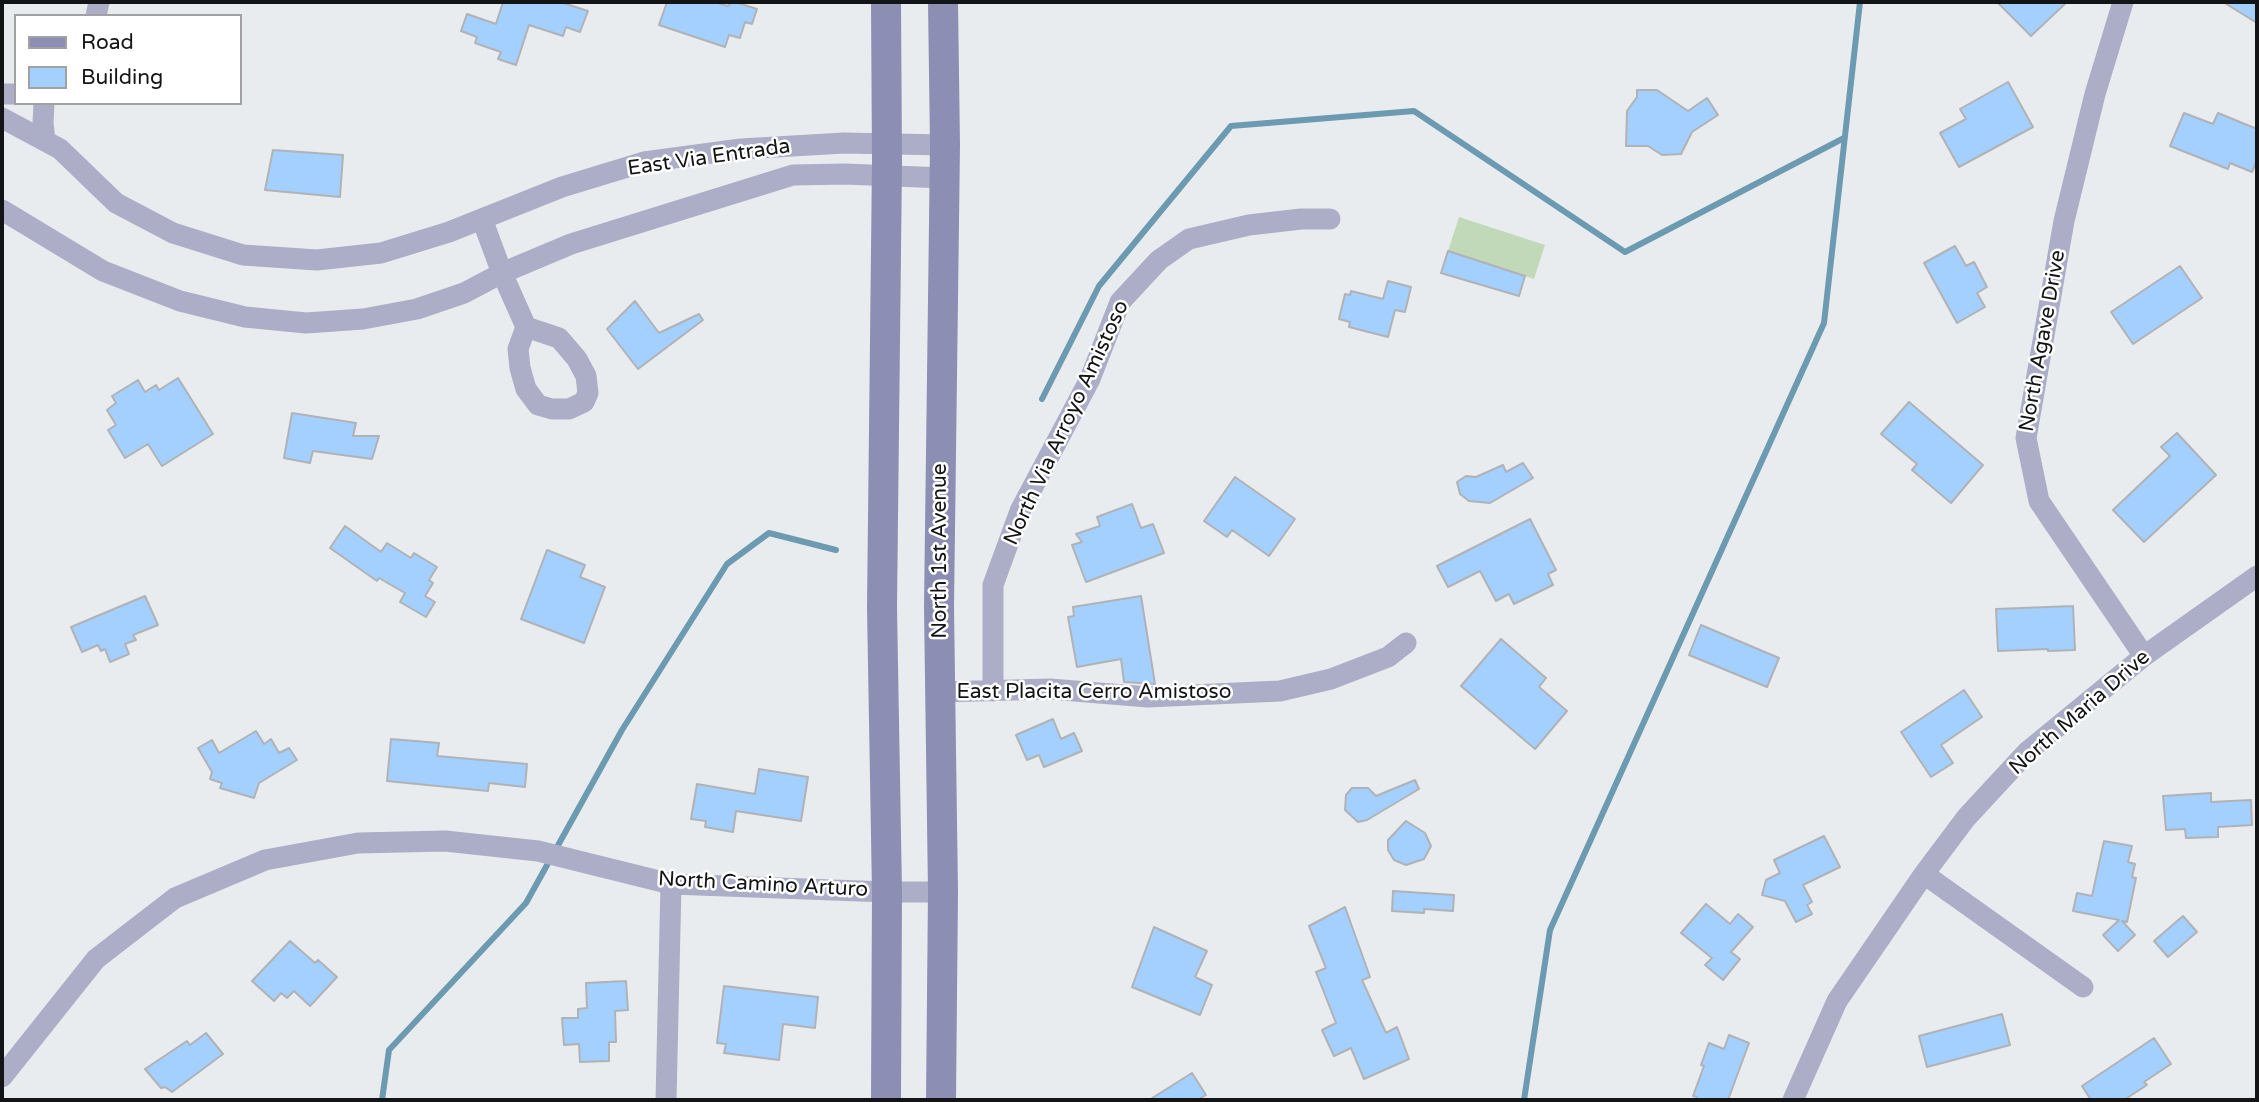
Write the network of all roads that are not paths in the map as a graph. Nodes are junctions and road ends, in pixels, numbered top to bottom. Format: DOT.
graph roads {
  1 [pos="886,2"];
  2 [pos="943,2"];
  3 [pos="2123,2"];
  4 [pos="44,105"];
  5 [pos="2,118"];
  6 [pos="45,141"];
  7 [pos="887,144"];
  8 [pos="945,145"];
  9 [pos="887,177"];
  10 [pos="944,178"];
  11 [pos="2,210"];
  12 [pos="482,219"];
  13 [pos="1330,219"];
  14 [pos="502,273"];
  15 [pos="526,327"];
  16 [pos="2257,576"];
  17 [pos="1406,643"];
  18 [pos="2144,656"];
  19 [pos="993,691"];
  20 [pos="940,692"];
  21 [pos="1924,874"];
  22 [pos="671,884"];
  23 [pos="887,892"];
  24 [pos="943,892"];
  25 [pos="2083,987"];
  26 [pos="2,1077"];
  27 [pos="666,1100"];
  28 [pos="886,1100"];
  29 [pos="941,1100"];
  30 [pos="1793,1100"];
  1 -- 7 [label="main road"];
  2 -- 8 [label="main road, North 1st Avenue"];
  3 -- 18 [label="street, North Agave Drive"];
  4 -- 6 [label="street"];
  5 -- 6 [label="street, East Via Entrada"];
  6 -- 12 [label="street, East Via Entrada"];
  7 -- 8 [label="street, East Via Entrada"];
  7 -- 9 [label="main road"];
  7 -- 12 [label="street, East Via Entrada"];
  8 -- 10 [label="main road, North 1st Avenue"];
  9 -- 10 [label="street, East Via Entrada"];
  9 -- 14 [label="street, East Via Entrada"];
  9 -- 23 [label="main road"];
  10 -- 20 [label="main road, North 1st Avenue"];
  11 -- 14 [label="street, East Via Entrada"];
  12 -- 14 [label="street"];
  13 -- 19 [label="street, North Via Arroyo Amistoso"];
  14 -- 15 [label="street"];
  16 -- 18 [label="street, North Maria Drive"];
  17 -- 19 [label="street, East Placita Cerro Amistoso"];
  18 -- 21 [label="street, North Maria Drive"];
  19 -- 20 [label="street, East Placita Cerro Amistoso"];
  20 -- 24 [label="main road, North 1st Avenue"];
  21 -- 25 [label="street"];
  21 -- 30 [label="street, North Maria Drive"];
  22 -- 23 [label="street, North Camino Arturo"];
  22 -- 26 [label="street, North Camino Arturo"];
  22 -- 27 [label="street"];
  23 -- 24 [label="street, North Camino Arturo"];
  23 -- 28 [label="main road"];
  24 -- 29 [label="main road, North 1st Avenue"];
}
